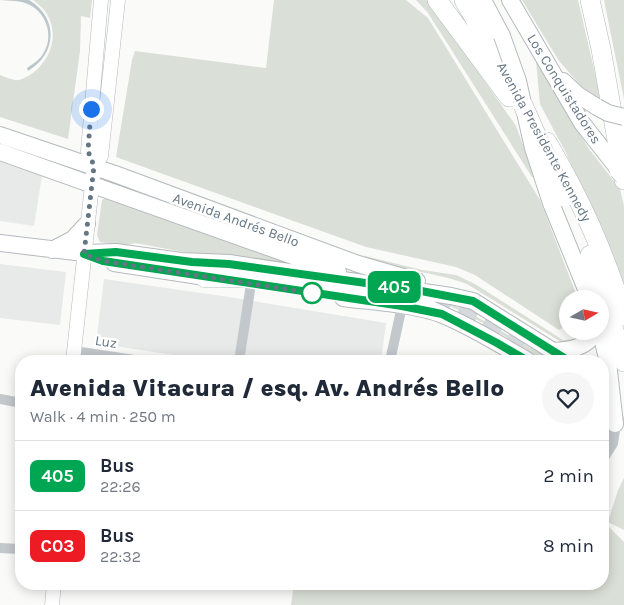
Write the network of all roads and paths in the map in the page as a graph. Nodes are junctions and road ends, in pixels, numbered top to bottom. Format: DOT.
graph roads {
  1 [pos="101,0"];
  2 [pos="118,0"];
  3 [pos="437,0"];
  4 [pos="464,0"];
  5 [pos="483,0"];
  6 [pos="510,0"];
  7 [pos="590,0"];
  8 [pos="601,49"];
  9 [pos="548,64"];
  10 [pos="523,105"];
  11 [pos="624,117"];
  12 [pos="624,128"];
  13 [pos="0,135"];
  14 [pos="0,152"];
  15 [pos="94,166"];
  16 [pos="562,168"];
  17 [pos="623,175"];
  18 [pos="92,183"];
  19 [pos="558,200"];
  20 [pos="88,224"];
  21 [pos="0,243"];
  22 [pos="52,250"];
  23 [pos="84,254"];
  24 [pos="205,278"];
  25 [pos="251,284"];
  26 [pos="366,288"];
  27 [pos="587,290"];
  28 [pos="473,301"];
  29 [pos="402,306"];
  30 [pos="442,314"];
  31 [pos="624,316"];
  32 [pos="589,340"];
  33 [pos="602,340"];
  34 [pos="553,351"];
  35 [pos="74,355"];
  36 [pos="240,355"];
  37 [pos="391,355"];
  38 [pos="518,355"];
  39 [pos="559,355"];
  40 [pos="606,355"];
  41 [pos="624,362"];
  42 [pos="609,367"];
  43 [pos="613,387"];
  44 [pos="0,399"];
  45 [pos="15,402"];
  46 [pos="609,419"];
  47 [pos="620,428"];
  48 [pos="609,448"];
  49 [pos="0,548"];
  50 [pos="15,549"];
  51 [pos="53,590"];
  52 [pos="52,605"];
  1 -- 15 [label="main road"];
  2 -- 15 [label="main road"];
  3 -- 16 [label="highway"];
  4 -- 16 [label="highway, Avenida Presidente Kennedy"];
  5 -- 10 [label="main road, bridge"];
  6 -- 9 [label="main road, Los Conquistadores"];
  7 -- 8 [label="highway"];
  8 -- 12 [label="highway"];
  8 -- 17 [label="highway"];
  9 -- 11 [label="main road, bridge"];
  9 -- 17 [label="main road, Los Conquistadores"];
  10 -- 19 [label="highway, bridge"];
  13 -- 15 [label="main road, Avenida Andrés Bello"];
  14 -- 18 [label="main road, Avenida Andrés Bello"];
  15 -- 18 [label="main road"];
  15 -- 28 [label="main road, Avenida Andrés Bello"];
  16 -- 31 [label="highway, Avenida Presidente Kennedy"];
  18 -- 20 [label="main road"];
  18 -- 26 [label="main road, Avenida Andrés Bello"];
  19 -- 27 [label="main road"];
  19 -- 41 [label="highway"];
  20 -- 22 [label="main road"];
  20 -- 23 [label="main road"];
  21 -- 22 [label="main road"];
  22 -- 23 [label="main road"];
  23 -- 24 [label="main road"];
  23 -- 26 [label="main road"];
  23 -- 35 [label="main road"];
  24 -- 25 [label="main road"];
  24 -- 26 [label="highway"];
  25 -- 29 [label="main road"];
  25 -- 36 [label="street"];
  26 -- 28 [label="main road"];
  26 -- 30 [label="main road, Avenida Andrés Bello"];
  28 -- 34 [label="main road"];
  29 -- 30 [label="main road"];
  29 -- 37 [label="street"];
  30 -- 38 [label="main road"];
  32 -- 34 [label="main road"];
  33 -- 40 [label="main road"];
  34 -- 39 [label="main road"];
  42 -- 43 [label="main road"];
  43 -- 47 [label="main road"];
  44 -- 45 [label="street"];
  46 -- 47 [label="main road"];
  47 -- 48 [label="street"];
  49 -- 50 [label="street"];
  51 -- 52 [label="main road"];
}
